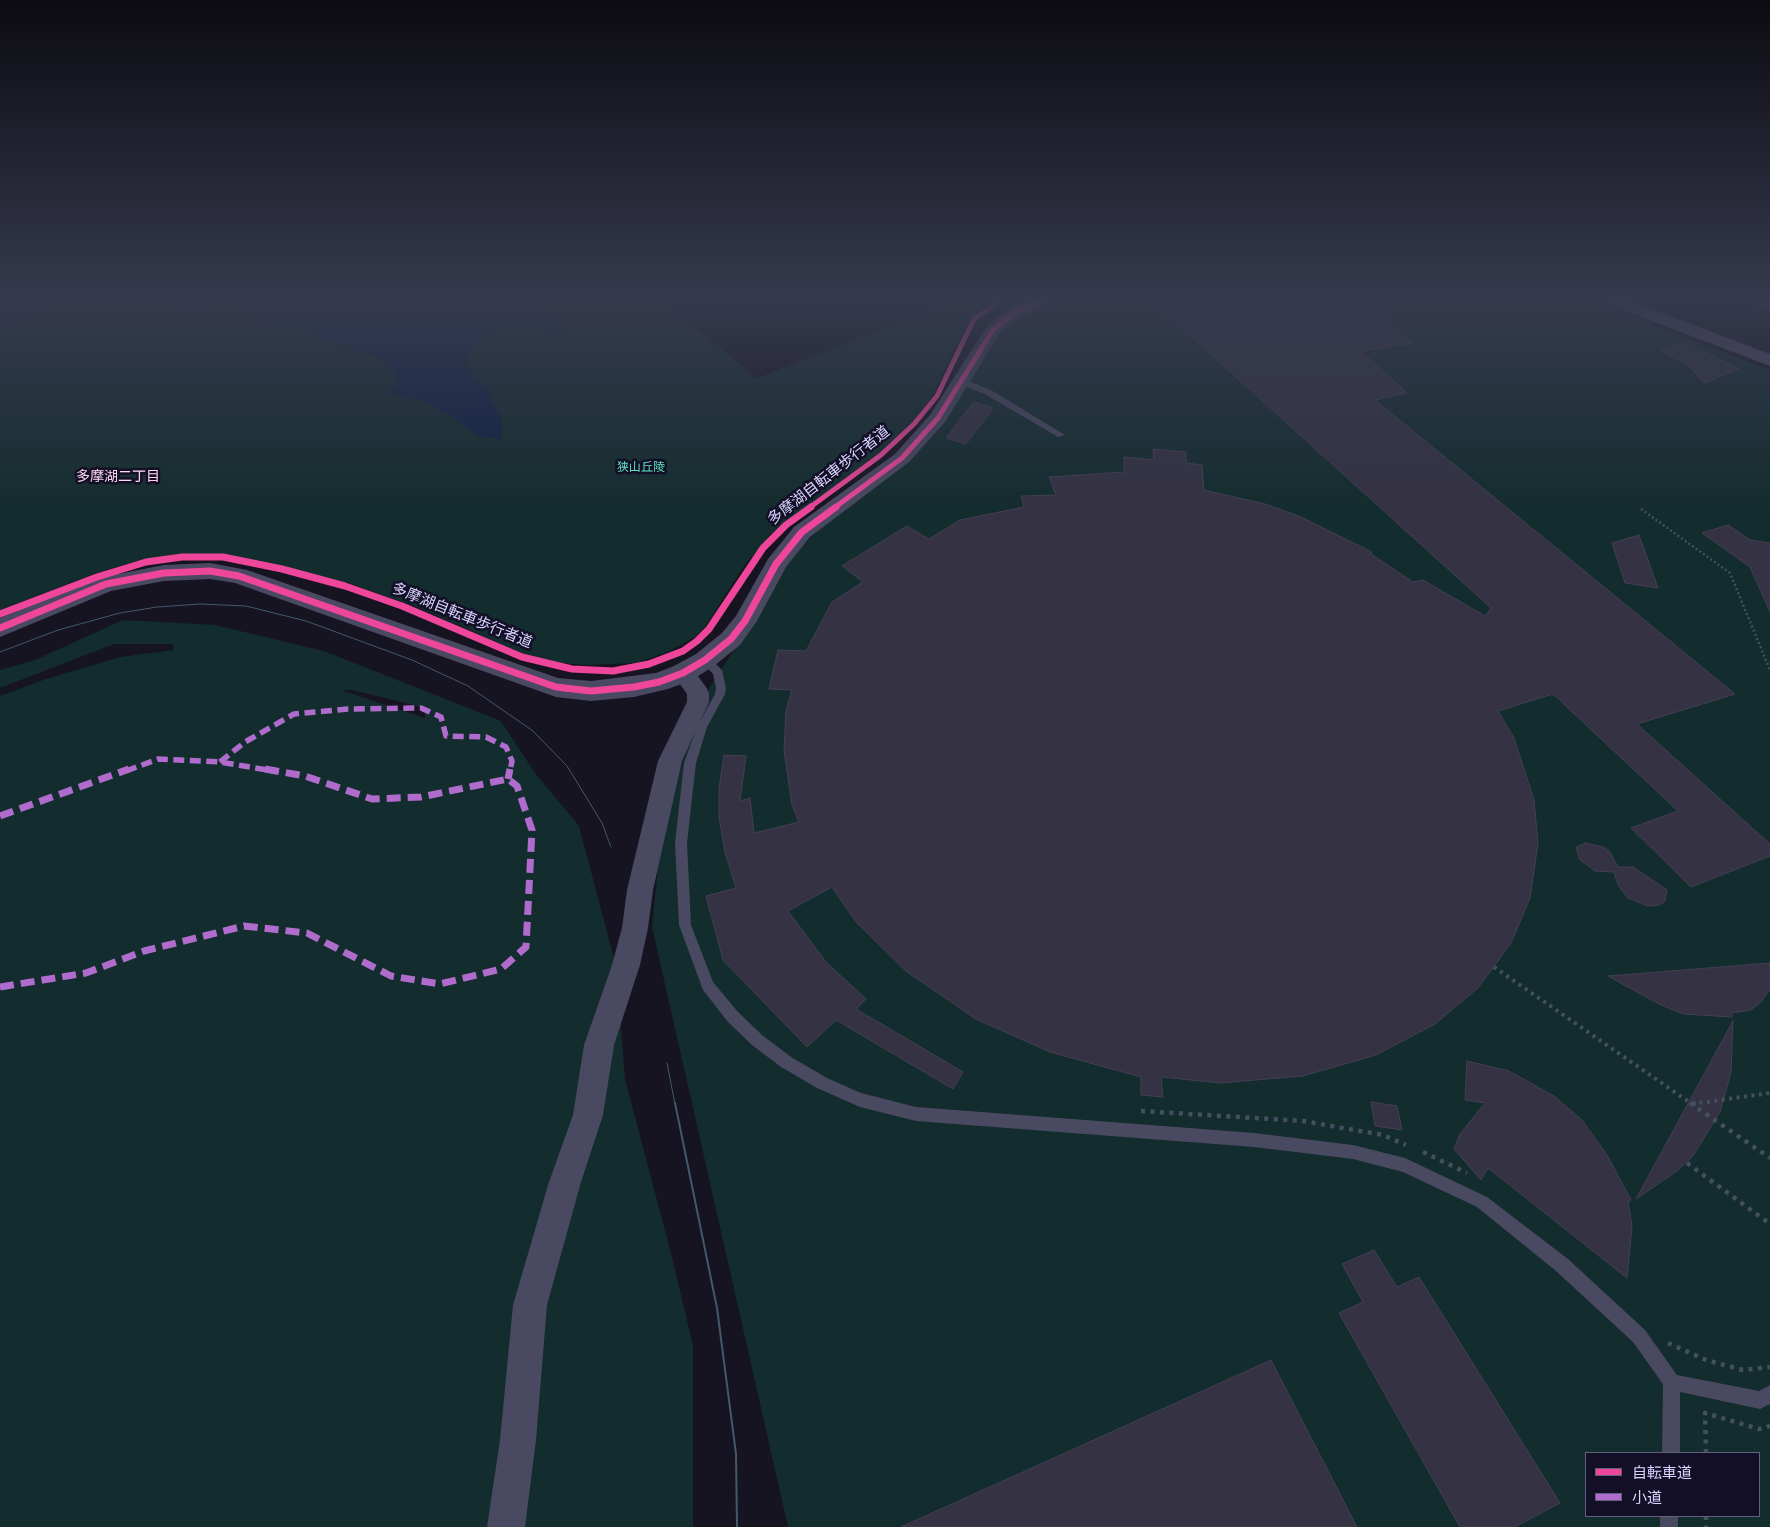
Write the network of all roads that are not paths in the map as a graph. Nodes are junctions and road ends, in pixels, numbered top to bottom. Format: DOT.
graph roads {
  1 [pos="968,372"];
  2 [pos="963,382"];
  3 [pos="1061,436"];
  4 [pos="0,628"];
  5 [pos="694,667"];
  6 [pos="1672,1382"];
  7 [pos="1770,1394"];
  8 [pos="1671,1452"];
  9 [pos="506,1527"];
  1 -- 2 [label="street"];
  2 -- 3 [label="lane"];
  2 -- 5 [label="street"];
  4 -- 5 [label="street"];
  5 -- 6 [label="lane"];
  5 -- 9 [label="street"];
  6 -- 7 [label="lane"];
  6 -- 8 [label="lane"];
}
